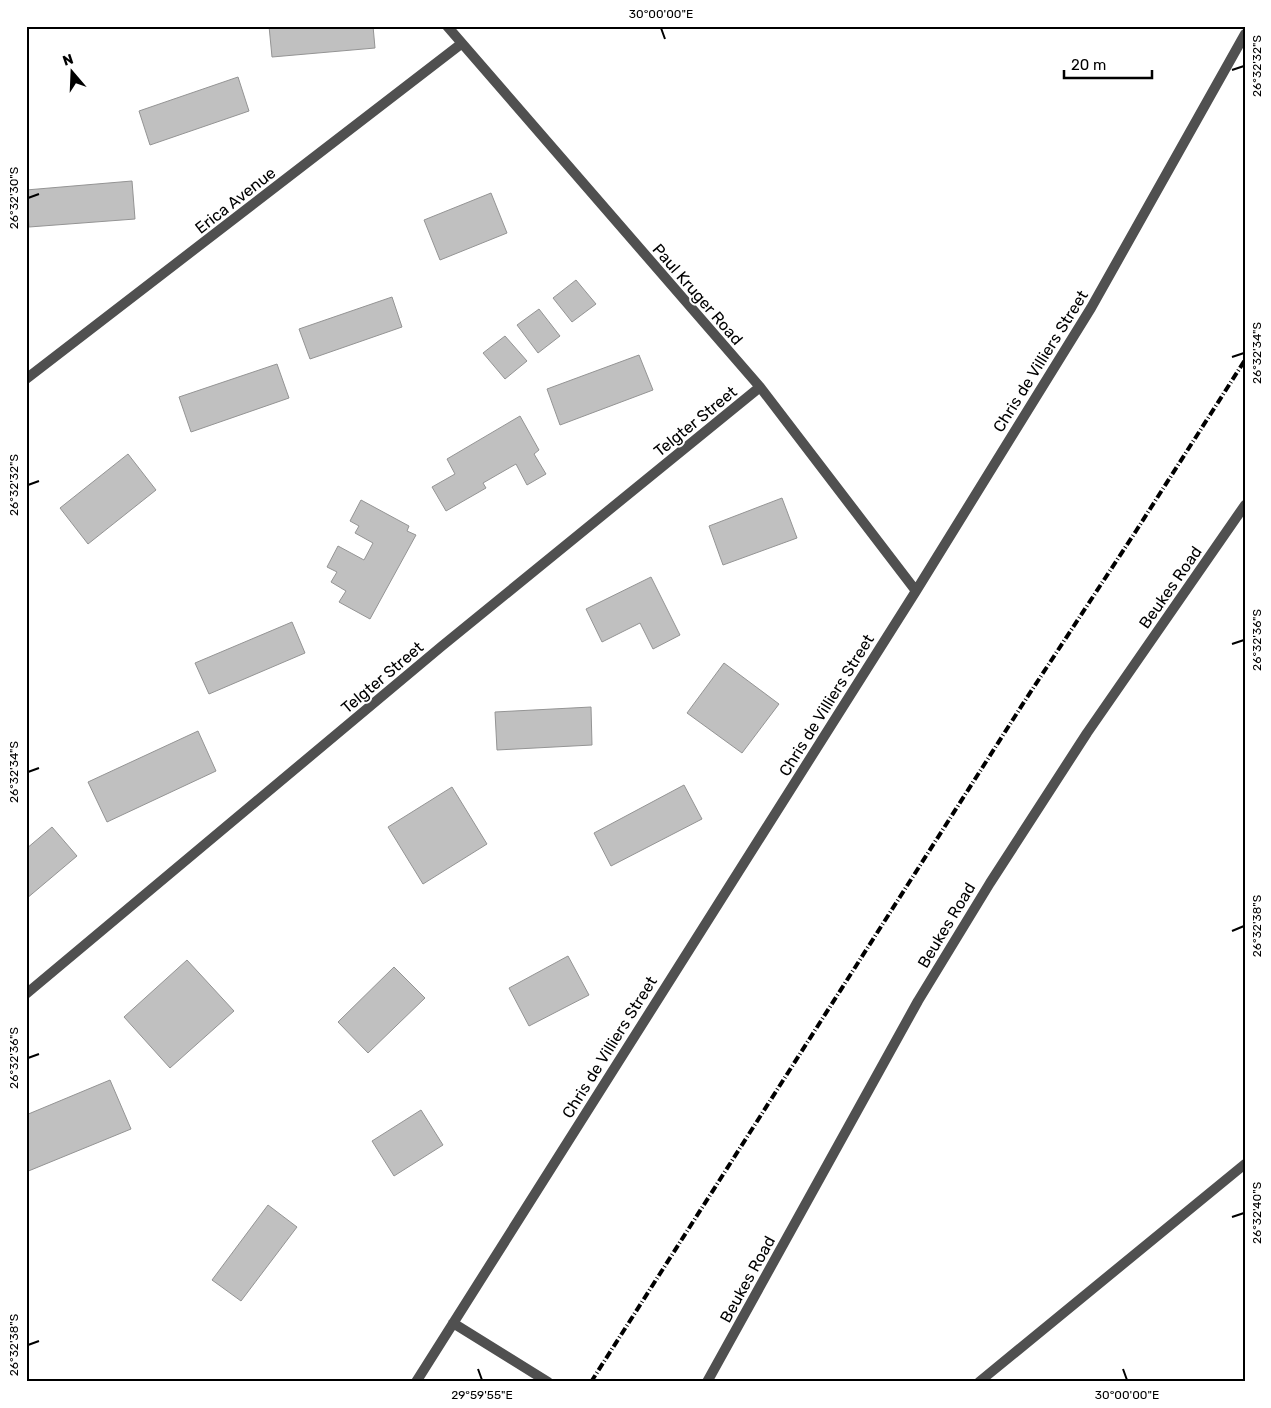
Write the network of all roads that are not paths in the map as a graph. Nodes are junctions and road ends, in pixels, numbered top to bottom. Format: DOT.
graph roads {
  1 [pos="447,26"];
  2 [pos="1245,34"];
  3 [pos="461,44"];
  4 [pos="26,379"];
  5 [pos="760,387"];
  6 [pos="1245,505"];
  7 [pos="916,591"];
  8 [pos="26,994"];
  9 [pos="1245,1164"];
  10 [pos="452,1323"];
  11 [pos="416,1382"];
  12 [pos="548,1382"];
  13 [pos="707,1382"];
  14 [pos="979,1382"];
  1 -- 3 [label="street, Paul Kruger Road"];
  2 -- 7 [label="street, Chris de Villiers Street"];
  3 -- 4 [label="street, Erica Avenue"];
  3 -- 5 [label="street, Paul Kruger Road"];
  5 -- 7 [label="street, Paul Kruger Road"];
  5 -- 8 [label="street, Telgter Street"];
  6 -- 13 [label="street, Beukes Road"];
  7 -- 10 [label="street, Chris de Villiers Street"];
  9 -- 14 [label="street"];
  10 -- 11 [label="street, Chris de Villiers Street"];
  10 -- 12 [label="street"];
}
